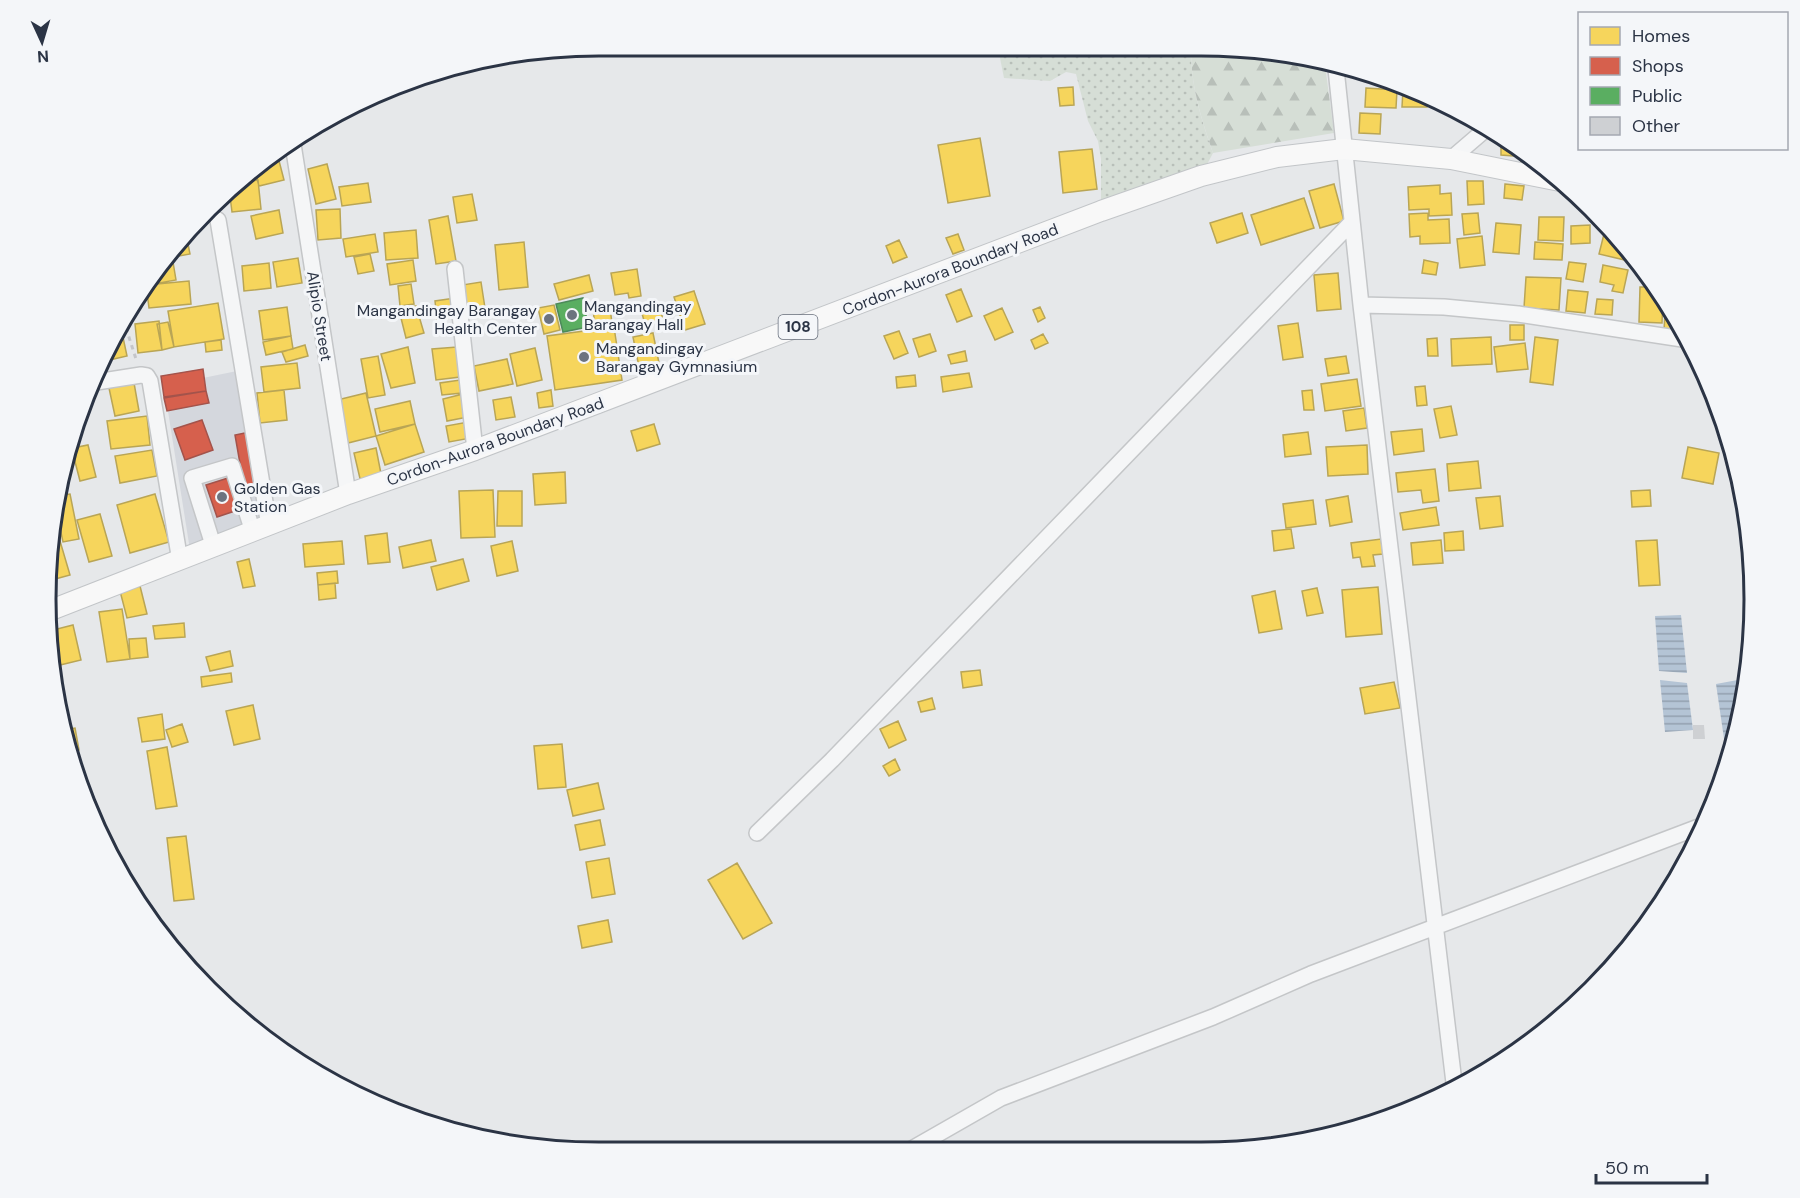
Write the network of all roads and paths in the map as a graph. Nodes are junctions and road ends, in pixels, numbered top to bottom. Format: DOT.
graph roads {
  1 [pos="1335,72"];
  2 [pos="1481,133"];
  3 [pos="294,149"];
  4 [pos="1344,149"];
  5 [pos="1451,159"];
  6 [pos="1544,178"];
  7 [pos="218,220"];
  8 [pos="1352,222"];
  9 [pos="455,269"];
  10 [pos="1361,305"];
  11 [pos="127,330"];
  12 [pos="1678,338"];
  13 [pos="141,375"];
  14 [pos="102,381"];
  15 [pos="475,450"];
  16 [pos="348,494"];
  17 [pos="261,529"];
  18 [pos="213,548"];
  19 [pos="180,561"];
  20 [pos="56,608"];
  21 [pos="1692,829"];
  22 [pos="757,833"];
  23 [pos="1435,928"];
  24 [pos="1454,1080"];
  25 [pos="924,1142"];
  1 -- 4 [label="street"];
  2 -- 5 [label="street"];
  3 -- 16 [label="street, Alipio Street"];
  4 -- 5 [label="main road, Cordon-Aurora Boundary Road / 108"];
  4 -- 8 [label="street"];
  4 -- 15 [label="main road, Cordon-Aurora Boundary Road / 108"];
  5 -- 6 [label="main road, Cordon-Aurora Boundary Road / 108"];
  7 -- 17 [label="street"];
  8 -- 10 [label="street"];
  8 -- 22 [label="street"];
  9 -- 15 [label="street"];
  10 -- 12 [label="street"];
  10 -- 23 [label="street"];
  11 -- 13 [label="path"];
  13 -- 14 [label="street"];
  13 -- 19 [label="street"];
  15 -- 16 [label="main road, Cordon-Aurora Boundary Road / 108"];
  16 -- 17 [label="main road, Cordon-Aurora Boundary Road / 108"];
  17 -- 18 [label="main road, Cordon-Aurora Boundary Road / 108"];
  17 -- 18 [label="street"];
  18 -- 19 [label="main road, Cordon-Aurora Boundary Road / 108"];
  19 -- 20 [label="main road, Cordon-Aurora Boundary Road / 108"];
  21 -- 23 [label="street"];
  23 -- 24 [label="street"];
  23 -- 25 [label="street"];
}
